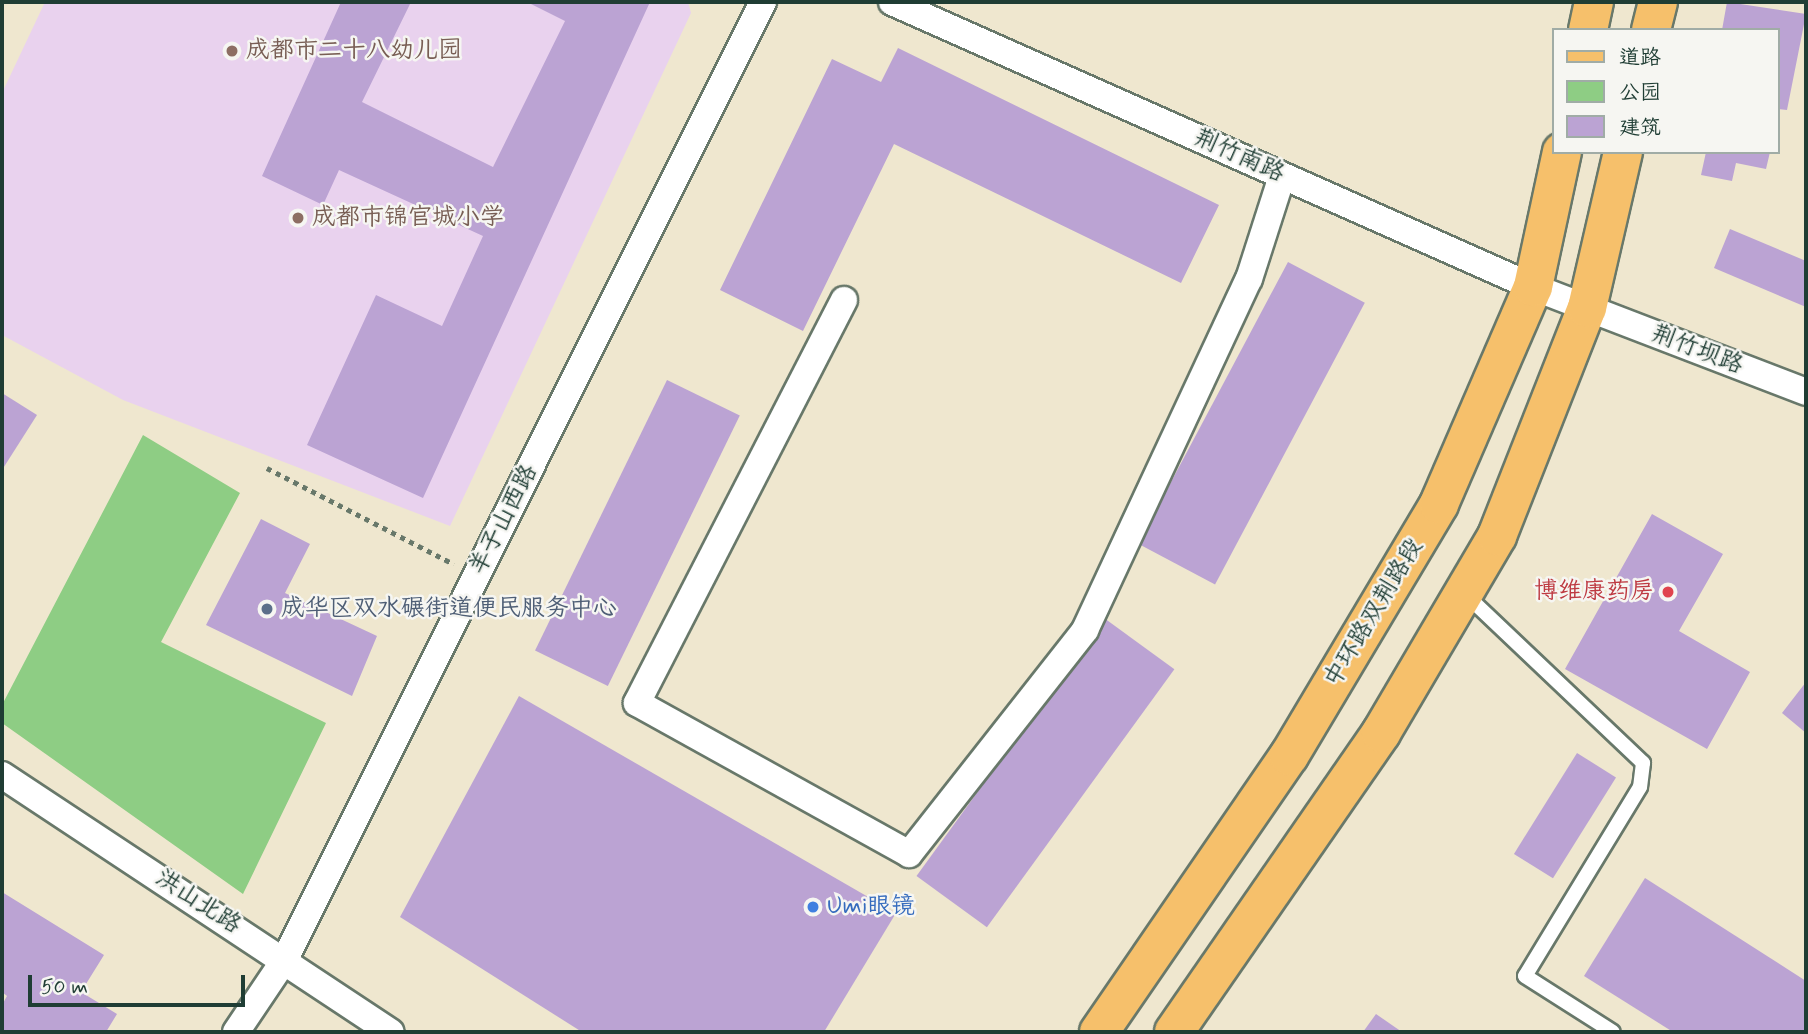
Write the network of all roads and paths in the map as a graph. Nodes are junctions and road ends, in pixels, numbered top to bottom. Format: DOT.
graph roads {
  1 [pos="763,2"];
  2 [pos="892,2"];
  3 [pos="1594,2"];
  4 [pos="1658,2"];
  5 [pos="1588,28"];
  6 [pos="1652,28"];
  7 [pos="1562,154"];
  8 [pos="1623,154"];
  9 [pos="1282,176"];
  10 [pos="1533,287"];
  11 [pos="844,300"];
  12 [pos="1587,308"];
  13 [pos="1806,392"];
  14 [pos="267,468"];
  15 [pos="476,576"];
  16 [pos="1464,592"];
  17 [pos="2,775"];
  18 [pos="285,959"];
  19 [pos="236,1032"];
  20 [pos="391,1032"];
  21 [pos="1099,1032"];
  22 [pos="1174,1032"];
  23 [pos="1613,1032"];
  1 -- 15 [label="street, 羊子山西路"];
  2 -- 9 [label="street, 荆竹南路"];
  3 -- 5 [label="main road"];
  4 -- 6 [label="main road"];
  7 -- 10 [label="main road, 中环路双荆路段"];
  8 -- 12 [label="main road"];
  9 -- 10 [label="street, 荆竹南路"];
  9 -- 11 [label="street"];
  10 -- 12 [label="street, 荆竹南路"];
  10 -- 21 [label="main road, 中环路双荆路段"];
  12 -- 13 [label="street, 荆竹坝路"];
  12 -- 16 [label="main road"];
  14 -- 15 [label="path"];
  15 -- 18 [label="street, 羊子山西路"];
  16 -- 22 [label="main road"];
  16 -- 23 [label="lane"];
  17 -- 18 [label="street, 洪山北路"];
  18 -- 19 [label="street, 羊子山西路"];
  18 -- 20 [label="street, 洪山北路"];
}
